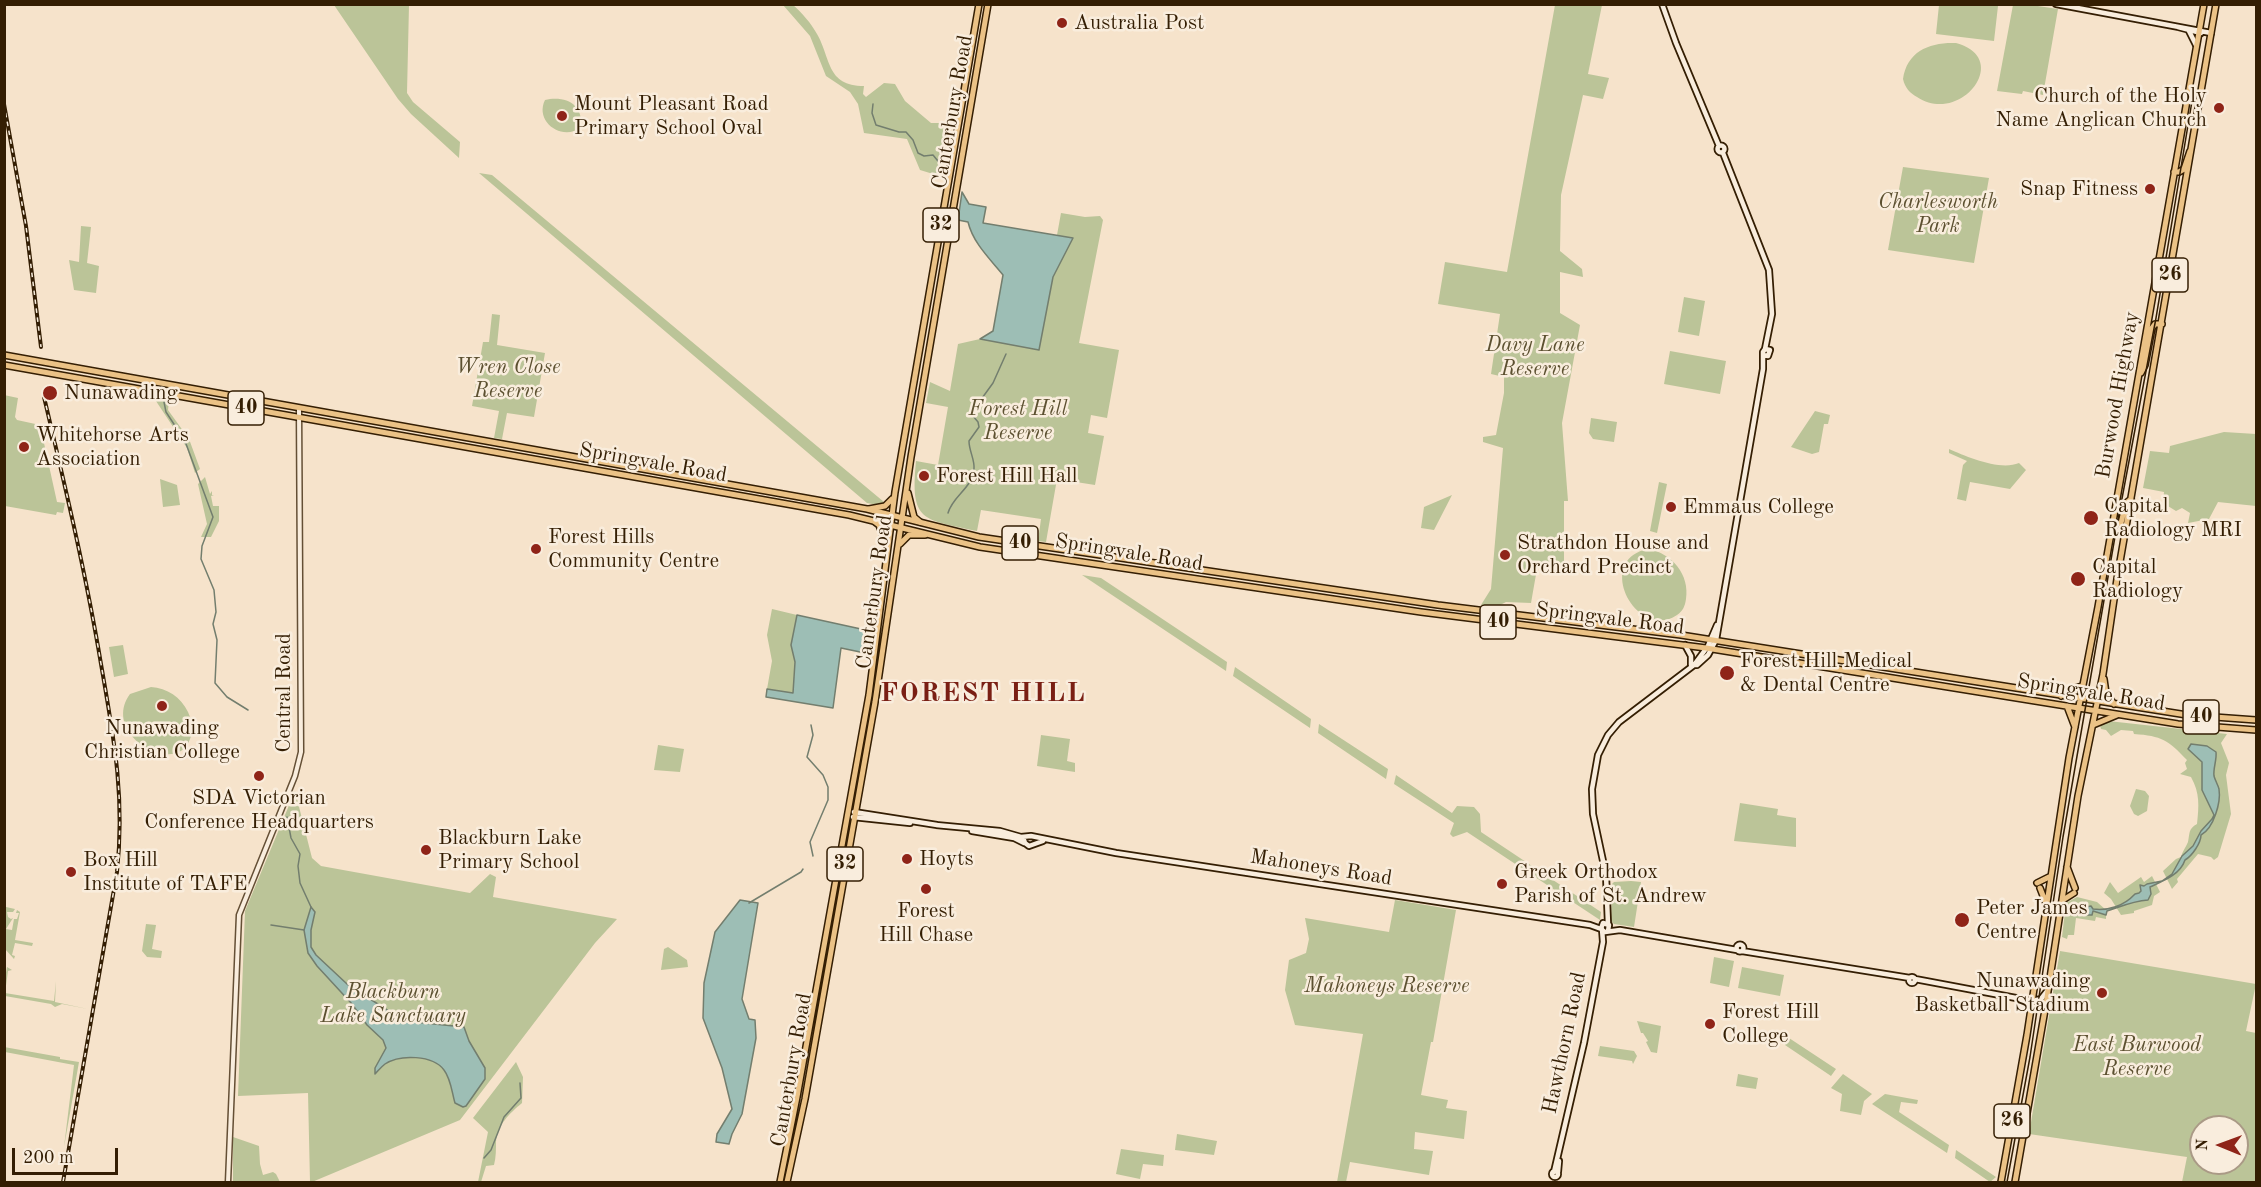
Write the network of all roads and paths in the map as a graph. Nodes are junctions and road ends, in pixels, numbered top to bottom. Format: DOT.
graph roads {
  1 [pos="979,4"];
  2 [pos="988,4"];
  3 [pos="1662,4"];
  4 [pos="2056,4"];
  5 [pos="2204,4"];
  6 [pos="2216,4"];
  7 [pos="2201,20"];
  8 [pos="2189,29"];
  9 [pos="2199,31"];
  10 [pos="2211,33"];
  11 [pos="2196,45"];
  12 [pos="2192,147"];
  13 [pos="2174,172"];
  14 [pos="2162,324"];
  15 [pos="4,356"];
  16 [pos="4,365"];
  17 [pos="916,369"];
  18 [pos="925,370"];
  19 [pos="2138,377"];
  20 [pos="299,409"];
  21 [pos="297,417"];
  22 [pos="908,482"];
  23 [pos="895,492"];
  24 [pos="2131,499"];
  25 [pos="867,509"];
  26 [pos="892,514"];
  27 [pos="902,517"];
  28 [pos="873,520"];
  29 [pos="920,522"];
  30 [pos="2112,524"];
  31 [pos="890,525"];
  32 [pos="900,527"];
  33 [pos="930,535"];
  34 [pos="886,550"];
  35 [pos="897,550"];
  36 [pos="1100,555"];
  37 [pos="1106,566"];
  38 [pos="1714,640"];
  39 [pos="1685,645"];
  40 [pos="1709,648"];
  41 [pos="1692,666"];
  42 [pos="2103,674"];
  43 [pos="2082,686"];
  44 [pos="2061,696"];
  45 [pos="2080,699"];
  46 [pos="2098,702"];
  47 [pos="2114,704"];
  48 [pos="2067,706"];
  49 [pos="2078,708"];
  50 [pos="2096,711"];
  51 [pos="2119,715"];
  52 [pos="2187,716"];
  53 [pos="2256,720"];
  54 [pos="2093,725"];
  55 [pos="2194,726"];
  56 [pos="2074,727"];
  57 [pos="2256,730"];
  58 [pos="847,813"];
  59 [pos="854,815"];
  60 [pos="1034,838"];
  61 [pos="1025,840"];
  62 [pos="1049,840"];
  63 [pos="1034,844"];
  64 [pos="2067,866"];
  65 [pos="2051,876"];
  66 [pos="2062,900"];
  67 [pos="2047,908"];
  68 [pos="1605,927"];
  69 [pos="818,974"];
  70 [pos="826,975"];
  71 [pos="2048,990"];
  72 [pos="2033,998"];
  73 [pos="807,1038"];
  74 [pos="815,1040"];
  75 [pos="2024,1130"];
  76 [pos="2009,1138"];
  77 [pos="1554,1177"];
  78 [pos="228,1182"];
  79 [pos="780,1182"];
  80 [pos="787,1182"];
  81 [pos="2001,1182"];
  82 [pos="2014,1182"];
  1 -- 17 [label="main road, Canterbury Road / 32"];
  2 -- 18 [label="main road, Canterbury Road / 32"];
  3 -- 38 [label="main road, Hawthorn Road"];
  4 -- 8 [label="main road"];
  5 -- 7 [label="main road, Burwood Highway / 26"];
  6 -- 10 [label="main road, Burwood Highway / 26"];
  7 -- 8 [label="main road"];
  7 -- 9 [label="main road, Burwood Highway / 26"];
  8 -- 9 [label="main road"];
  8 -- 11 [label="main road"];
  9 -- 10 [label="main road"];
  9 -- 11 [label="main road, Burwood Highway / 26"];
  10 -- 12 [label="main road, Burwood Highway / 26"];
  11 -- 13 [label="main road, Burwood Highway / 26"];
  12 -- 13 [label="main road"];
  12 -- 14 [label="main road, Burwood Highway / 26"];
  13 -- 19 [label="main road, Burwood Highway / 26"];
  14 -- 19 [label="main road"];
  14 -- 24 [label="main road, Burwood Highway / 26"];
  15 -- 20 [label="main road, Springvale Road / 40"];
  16 -- 21 [label="main road, Springvale Road / 40"];
  17 -- 18 [label="main road"];
  17 -- 23 [label="main road, Canterbury Road / 32"];
  18 -- 22 [label="main road, Canterbury Road / 32"];
  19 -- 30 [label="main road, Burwood Highway / 26"];
  20 -- 21 [label="street, Central Road"];
  20 -- 25 [label="main road, Springvale Road / 40"];
  21 -- 28 [label="main road, Springvale Road / 40"];
  21 -- 78 [label="street, Central Road"];
  22 -- 27 [label="main road, Canterbury Road / 32"];
  22 -- 29 [label="main road"];
  23 -- 25 [label="main road"];
  23 -- 26 [label="main road, Canterbury Road / 32"];
  24 -- 30 [label="main road"];
  24 -- 42 [label="main road, Burwood Highway / 26"];
  25 -- 26 [label="main road, Springvale Road / 40"];
  26 -- 27 [label="main road, Springvale Road / 40"];
  26 -- 31 [label="main road, Canterbury Road / 32"];
  27 -- 29 [label="main road, Springvale Road / 40"];
  27 -- 32 [label="main road, Canterbury Road / 32"];
  28 -- 31 [label="main road, Springvale Road / 40"];
  28 -- 34 [label="main road"];
  29 -- 36 [label="main road, Springvale Road / 40"];
  30 -- 43 [label="main road, Burwood Highway / 26"];
  31 -- 32 [label="main road, Springvale Road / 40"];
  31 -- 34 [label="main road, Canterbury Road / 32"];
  32 -- 33 [label="main road, Springvale Road / 40"];
  32 -- 35 [label="main road, Canterbury Road / 32"];
  33 -- 35 [label="main road"];
  33 -- 37 [label="main road, Springvale Road / 40"];
  34 -- 58 [label="main road, Canterbury Road / 32"];
  35 -- 59 [label="main road, Canterbury Road / 32"];
  36 -- 37 [label="main road"];
  36 -- 38 [label="main road, Springvale Road / 40"];
  37 -- 39 [label="main road, Springvale Road / 40"];
  38 -- 40 [label="main road, Hawthorn Road"];
  38 -- 44 [label="main road, Springvale Road / 40"];
  39 -- 40 [label="main road, Springvale Road / 40"];
  39 -- 41 [label="main road"];
  40 -- 41 [label="main road, Hawthorn Road"];
  40 -- 48 [label="main road, Springvale Road / 40"];
  41 -- 68 [label="main road, Hawthorn Road"];
  42 -- 46 [label="main road, Burwood Highway / 26"];
  42 -- 47 [label="main road"];
  43 -- 44 [label="main road"];
  43 -- 45 [label="main road, Burwood Highway / 26"];
  44 -- 45 [label="main road, Springvale Road / 40"];
  45 -- 46 [label="main road, Springvale Road / 40"];
  45 -- 49 [label="main road, Burwood Highway / 26"];
  46 -- 47 [label="main road, Springvale Road / 40"];
  46 -- 50 [label="main road, Burwood Highway / 26"];
  47 -- 52 [label="main road, Springvale Road / 40"];
  48 -- 49 [label="main road, Springvale Road / 40"];
  48 -- 56 [label="main road"];
  49 -- 50 [label="main road, Springvale Road / 40"];
  49 -- 56 [label="main road, Burwood Highway / 26"];
  50 -- 51 [label="main road, Springvale Road / 40"];
  50 -- 54 [label="main road, Burwood Highway / 26"];
  51 -- 54 [label="main road"];
  51 -- 55 [label="main road, Springvale Road / 40"];
  52 -- 53 [label="main road, Springvale Road / 40"];
  52 -- 55 [label="main road"];
  54 -- 64 [label="main road, Burwood Highway / 26"];
  55 -- 57 [label="main road, Springvale Road / 40"];
  56 -- 65 [label="main road, Burwood Highway / 26"];
  58 -- 59 [label="main road"];
  58 -- 69 [label="main road, Canterbury Road / 32"];
  59 -- 61 [label="main road"];
  59 -- 70 [label="main road, Canterbury Road / 32"];
  60 -- 61 [label="main road, Mahoneys Road"];
  60 -- 62 [label="main road, Mahoneys Road"];
  60 -- 63 [label="main road"];
  61 -- 63 [label="main road"];
  62 -- 63 [label="main road, Mahoneys Road"];
  62 -- 68 [label="main road, Mahoneys Road"];
  64 -- 66 [label="main road, Burwood Highway / 26"];
  64 -- 66 [label="main road"];
  65 -- 67 [label="main road, Burwood Highway / 26"];
  65 -- 67 [label="main road"];
  66 -- 71 [label="main road, Burwood Highway / 26"];
  67 -- 72 [label="main road, Burwood Highway / 26"];
  68 -- 72 [label="main road, Mahoneys Road"];
  68 -- 77 [label="main road, Hawthorn Road"];
  69 -- 70 [label="main road"];
  69 -- 73 [label="main road, Canterbury Road / 32"];
  70 -- 74 [label="main road, Canterbury Road / 32"];
  71 -- 72 [label="main road"];
  71 -- 75 [label="main road, Burwood Highway / 26"];
  72 -- 76 [label="main road, Burwood Highway / 26"];
  73 -- 74 [label="main road"];
  73 -- 79 [label="main road, Canterbury Road / 32"];
  74 -- 80 [label="main road, Canterbury Road / 32"];
  75 -- 76 [label="main road"];
  75 -- 82 [label="main road, Burwood Highway / 26"];
  76 -- 81 [label="main road, Burwood Highway / 26"];
}
